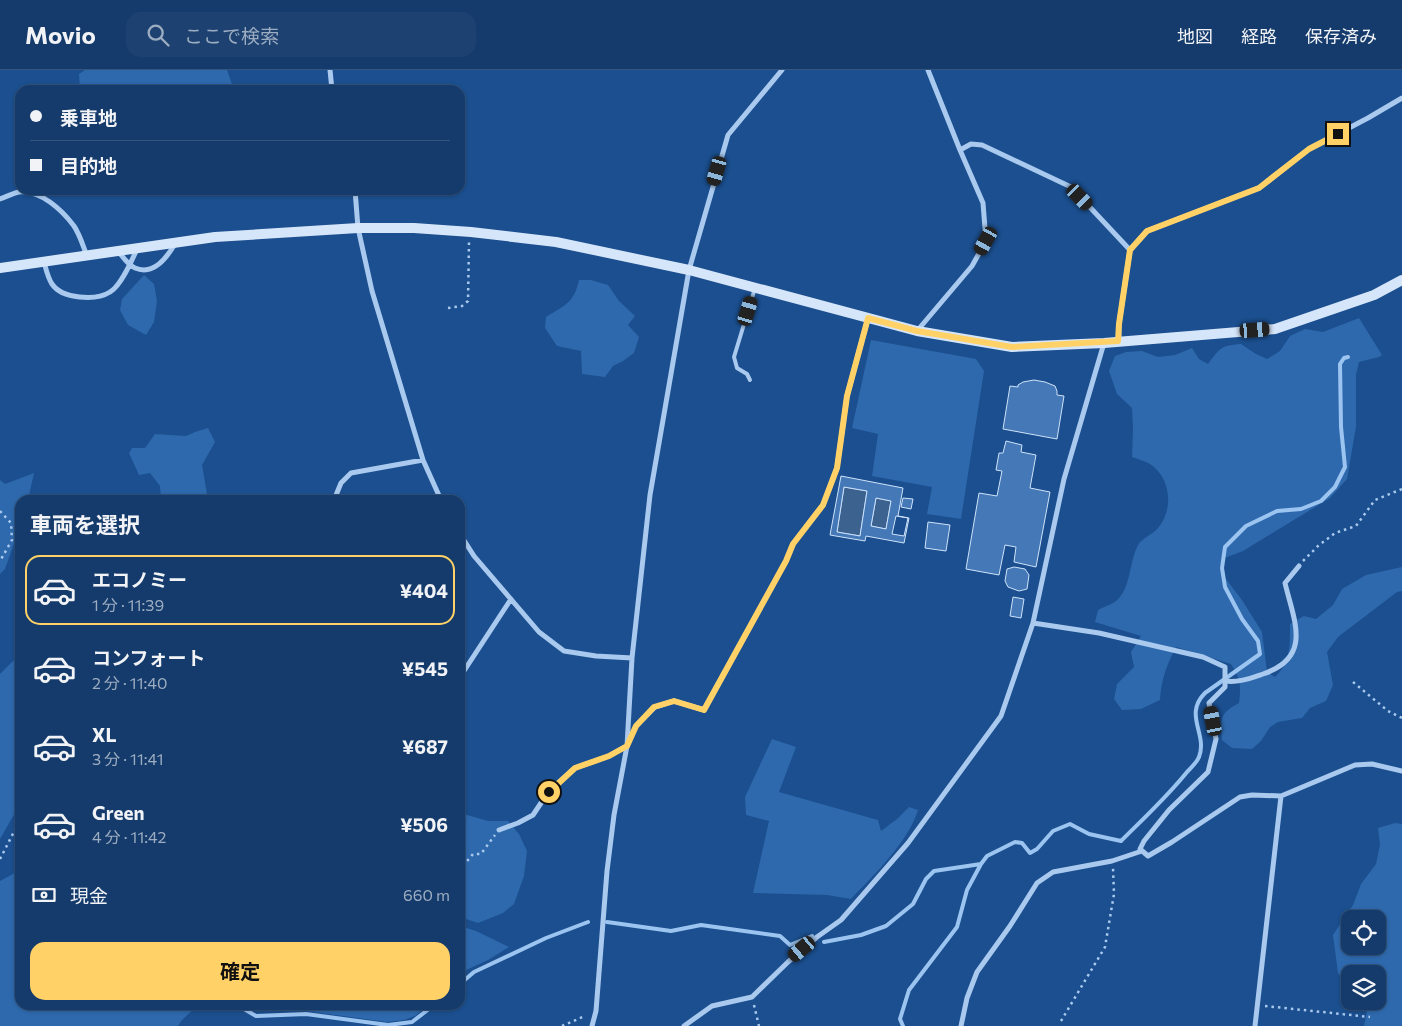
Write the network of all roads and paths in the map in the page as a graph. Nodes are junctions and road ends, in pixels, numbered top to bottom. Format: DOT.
graph roads {
  1 [pos="330,70"];
  2 [pos="782,70"];
  3 [pos="928,70"];
  4 [pos="332,85"];
  5 [pos="1402,98"];
  6 [pos="960,150"];
  7 [pos="15,193"];
  8 [pos="36,195"];
  9 [pos="355,195"];
  10 [pos="0,199"];
  11 [pos="358,228"];
  12 [pos="469,240"];
  13 [pos="176,243"];
  14 [pos="137,249"];
  15 [pos="1130,250"];
  16 [pos="118,252"];
  17 [pos="87,256"];
  18 [pos="44,262"];
  19 [pos="130,265"];
  20 [pos="0,268"];
  21 [pos="689,270"];
  22 [pos="1402,280"];
  23 [pos="755,287"];
  24 [pos="448,308"];
  25 [pos="868,318"];
  26 [pos="917,331"];
  27 [pos="1118,341"];
  28 [pos="1104,342"];
  29 [pos="750,380"];
  30 [pos="423,460"];
  31 [pos="1402,489"];
  32 [pos="336,495"];
  33 [pos="439,495"];
  34 [pos="0,511"];
  35 [pos="465,542"];
  36 [pos="0,560"];
  37 [pos="1299,566"];
  38 [pos="511,600"];
  39 [pos="1033,623"];
  40 [pos="632,658"];
  41 [pos="465,669"];
  42 [pos="1225,682"];
  43 [pos="1353,682"];
  44 [pos="1402,718"];
  45 [pos="627,746"];
  46 [pos="1402,771"];
  47 [pos="1281,796"];
  48 [pos="15,830"];
  49 [pos="499,830"];
  50 [pos="1142,851"];
  51 [pos="0,859"];
  52 [pos="1112,861"];
  53 [pos="465,864"];
  54 [pos="752,997"];
  55 [pos="1258,1005"];
  56 [pos="596,1011"];
  57 [pos="1370,1017"];
  58 [pos="1061,1021"];
  59 [pos="562,1026"];
  60 [pos="592,1026"];
  61 [pos="684,1026"];
  62 [pos="759,1026"];
  63 [pos="962,1026"];
  64 [pos="1255,1026"];
  1 -- 4 [label="street"];
  2 -- 21 [label="street"];
  3 -- 6 [label="street"];
  5 -- 15 [label="street"];
  6 -- 15 [label="street"];
  6 -- 26 [label="street"];
  7 -- 10 [label="street"];
  8 -- 17 [label="street"];
  9 -- 11 [label="street"];
  11 -- 13 [label="street"];
  11 -- 21 [label="street"];
  11 -- 30 [label="street"];
  12 -- 24 [label="path"];
  13 -- 14 [label="street"];
  13 -- 19 [label="street"];
  14 -- 16 [label="street"];
  14 -- 19 [label="street"];
  15 -- 27 [label="street"];
  16 -- 17 [label="street"];
  16 -- 19 [label="street"];
  17 -- 18 [label="street"];
  18 -- 19 [label="street"];
  18 -- 20 [label="street"];
  21 -- 23 [label="street"];
  21 -- 40 [label="street"];
  22 -- 27 [label="street"];
  23 -- 25 [label="street"];
  23 -- 29 [label="lane"];
  25 -- 26 [label="street"];
  25 -- 45 [label="street"];
  26 -- 28 [label="street"];
  27 -- 28 [label="street"];
  28 -- 39 [label="street"];
  30 -- 32 [label="street"];
  30 -- 33 [label="street"];
  31 -- 37 [label="path"];
  34 -- 36 [label="path"];
  35 -- 38 [label="street"];
  37 -- 42 [label="street"];
  38 -- 40 [label="street"];
  38 -- 41 [label="street"];
  39 -- 42 [label="street"];
  39 -- 54 [label="street"];
  40 -- 45 [label="street"];
  42 -- 50 [label="street"];
  43 -- 44 [label="path"];
  45 -- 49 [label="street"];
  45 -- 56 [label="street"];
  46 -- 47 [label="street"];
  47 -- 50 [label="street"];
  47 -- 55 [label="street"];
  48 -- 51 [label="path"];
  49 -- 53 [label="path"];
  50 -- 52 [label="street"];
  52 -- 58 [label="path"];
  52 -- 63 [label="street"];
  54 -- 61 [label="street"];
  54 -- 62 [label="path"];
  55 -- 57 [label="path"];
  55 -- 64 [label="street"];
  56 -- 59 [label="path"];
  56 -- 60 [label="street"];
}
